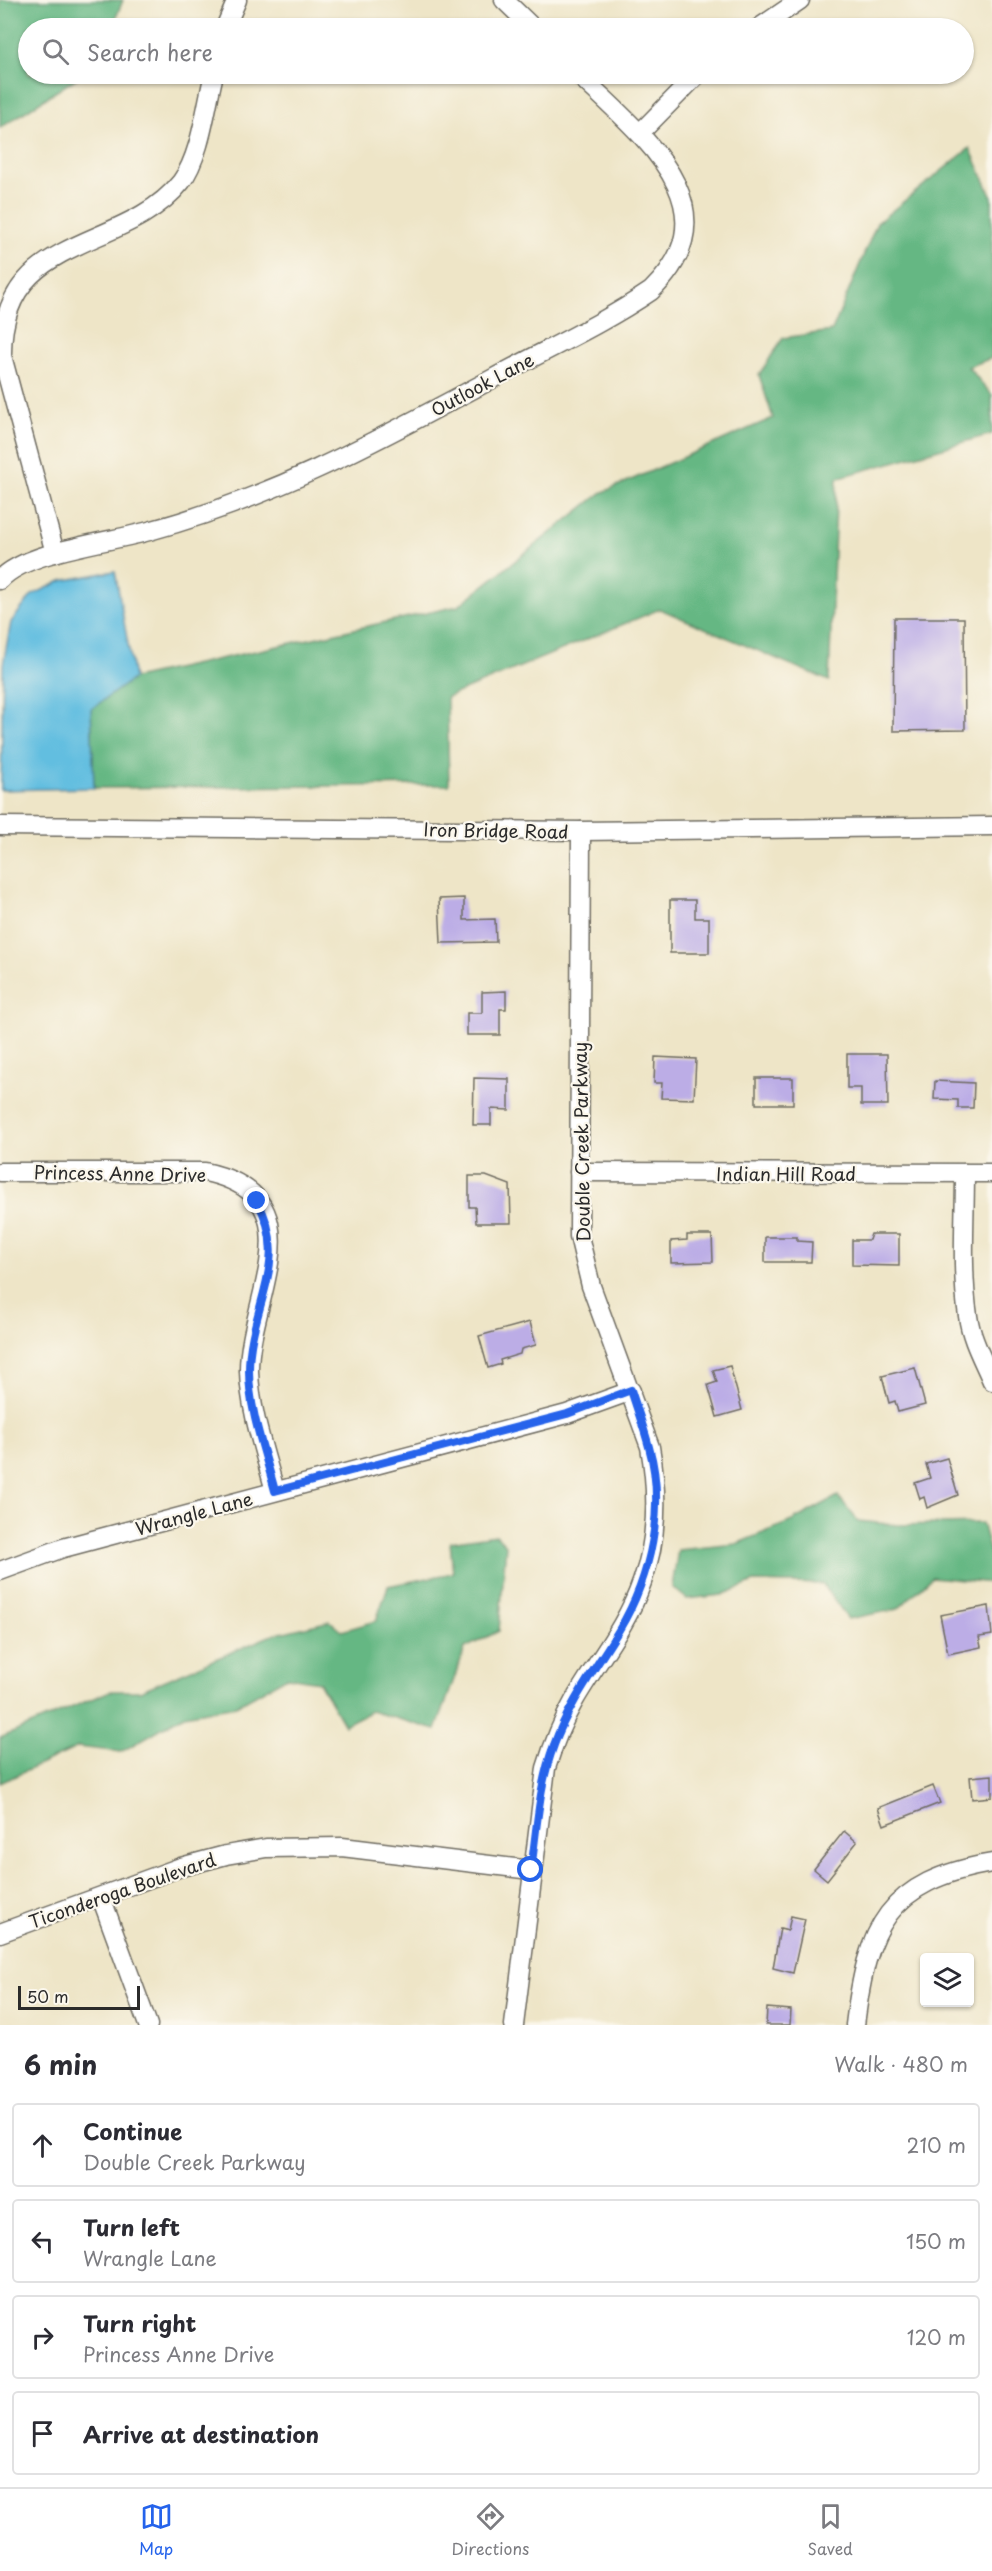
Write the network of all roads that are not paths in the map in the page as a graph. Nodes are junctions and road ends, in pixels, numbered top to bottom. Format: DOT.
graph roads {
  1 [pos="237,0"];
  2 [pos="504,0"];
  3 [pos="800,0"];
  4 [pos="229,18"];
  5 [pos="522,18"];
  6 [pos="774,18"];
  7 [pos="212,84"];
  8 [pos="589,84"];
  9 [pos="688,84"];
  10 [pos="640,133"];
  11 [pos="55,553"];
  12 [pos="0,580"];
  13 [pos="0,826"];
  14 [pos="992,826"];
  15 [pos="581,831"];
  16 [pos="0,1172"];
  17 [pos="579,1172"];
  18 [pos="965,1173"];
  19 [pos="992,1173"];
  20 [pos="992,1381"];
  21 [pos="631,1390"];
  22 [pos="275,1491"];
  23 [pos="0,1570"];
  24 [pos="992,1863"];
  25 [pos="531,1870"];
  26 [pos="101,1897"];
  27 [pos="0,1933"];
  28 [pos="148,2025"];
  29 [pos="514,2025"];
  30 [pos="855,2025"];
  1 -- 4 [label="street"];
  2 -- 5 [label="street"];
  3 -- 6 [label="street"];
  7 -- 11 [label="street"];
  8 -- 10 [label="street, Outlook Lane"];
  9 -- 10 [label="street"];
  10 -- 11 [label="street, Outlook Lane"];
  11 -- 12 [label="street, Outlook Lane"];
  13 -- 15 [label="street, Iron Bridge Road"];
  14 -- 15 [label="street, Iron Bridge Road"];
  15 -- 17 [label="street, Double Creek Parkway"];
  16 -- 22 [label="street, Princess Anne Drive"];
  17 -- 18 [label="street, Indian Hill Road"];
  17 -- 21 [label="street, Double Creek Parkway"];
  18 -- 19 [label="street, Indian Hill Road"];
  18 -- 20 [label="street"];
  21 -- 22 [label="street, Wrangle Lane"];
  21 -- 25 [label="street, Double Creek Parkway"];
  22 -- 23 [label="street, Wrangle Lane"];
  24 -- 30 [label="street"];
  25 -- 26 [label="street, Ticonderoga Boulevard"];
  25 -- 29 [label="street, Double Creek Parkway"];
  26 -- 27 [label="street, Ticonderoga Boulevard"];
  26 -- 28 [label="street"];
}
